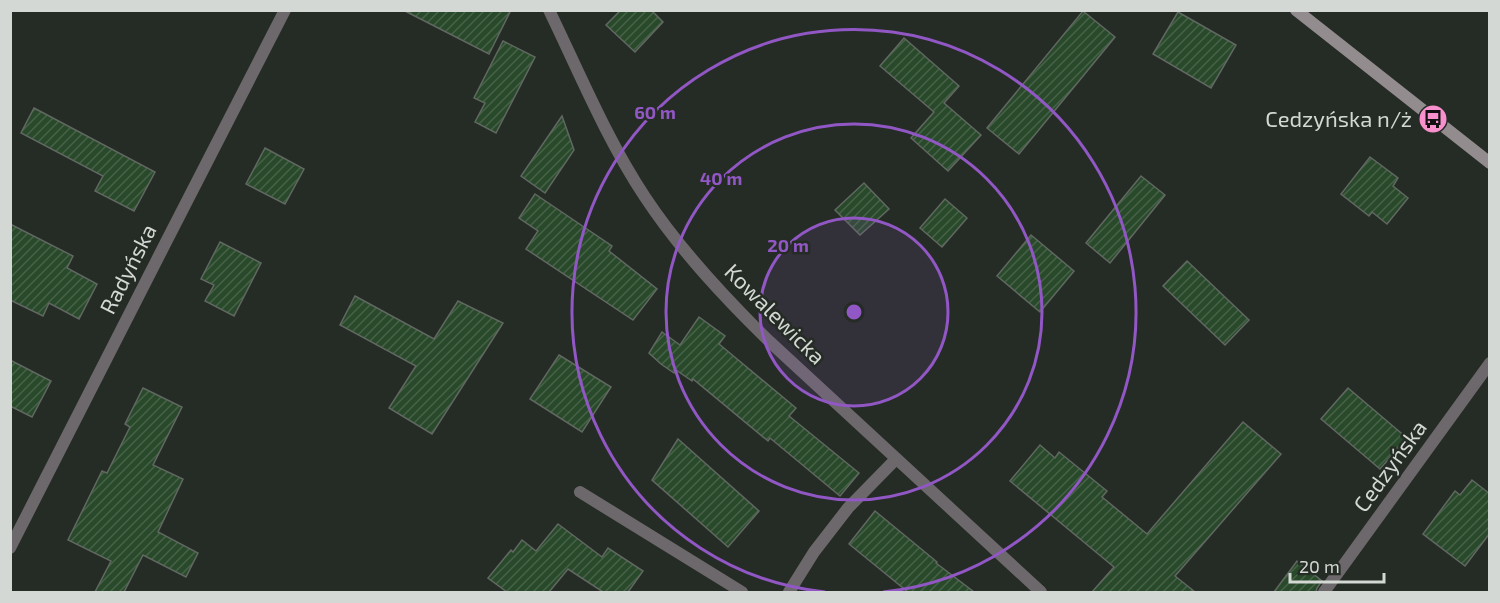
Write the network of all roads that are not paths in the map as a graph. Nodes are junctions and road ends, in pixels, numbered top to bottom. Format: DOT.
graph roads {
  1 [pos="285,10"];
  2 [pos="549,10"];
  3 [pos="1296,10"];
  4 [pos="1490,164"];
  5 [pos="1490,363"];
  6 [pos="896,459"];
  7 [pos="580,492"];
  8 [pos="10,548"];
  9 [pos="742,592"];
  10 [pos="789,592"];
  11 [pos="1041,592"];
  12 [pos="1324,592"];
  1 -- 8 [label="street, Radyńska"];
  2 -- 6 [label="street, Kowalewicka"];
  3 -- 4 [label="street"];
  5 -- 12 [label="street, Cedzyńska"];
  6 -- 10 [label="street"];
  6 -- 11 [label="street, Kowalewicka"];
  7 -- 9 [label="street"];
}
